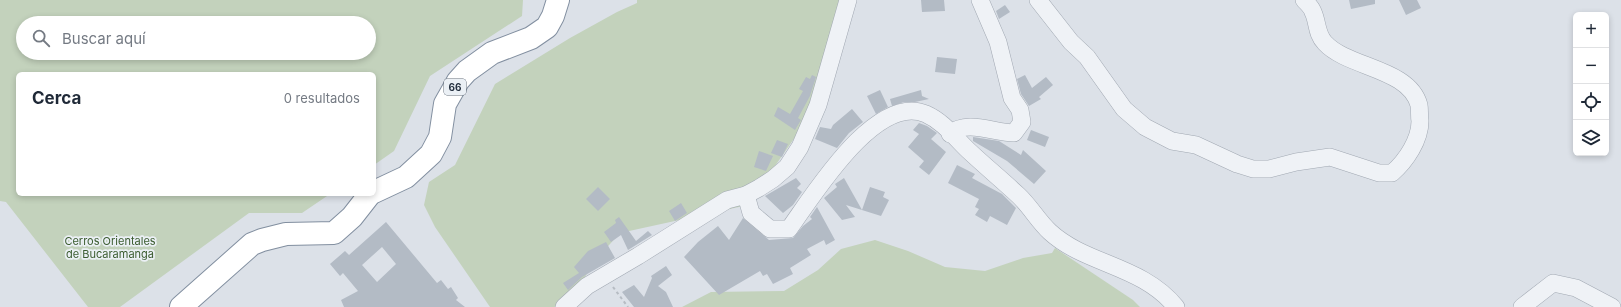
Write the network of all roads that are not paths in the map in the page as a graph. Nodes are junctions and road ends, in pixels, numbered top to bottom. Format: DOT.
graph roads {
  1 [pos="558,0"];
  2 [pos="848,0"];
  3 [pos="980,0"];
  4 [pos="1038,0"];
  5 [pos="1304,0"];
  6 [pos="950,134"];
  7 [pos="376,191"];
  8 [pos="746,195"];
  9 [pos="368,196"];
  10 [pos="180,307"];
  11 [pos="564,307"];
  12 [pos="1176,307"];
  13 [pos="1522,307"];
  14 [pos="1612,307"];
  1 -- 7 [label="highway, 66"];
  2 -- 8 [label="street"];
  3 -- 6 [label="street"];
  4 -- 5 [label="street"];
  6 -- 8 [label="street"];
  6 -- 12 [label="street"];
  8 -- 11 [label="street"];
  9 -- 10 [label="highway"];
  13 -- 14 [label="street"];
}
